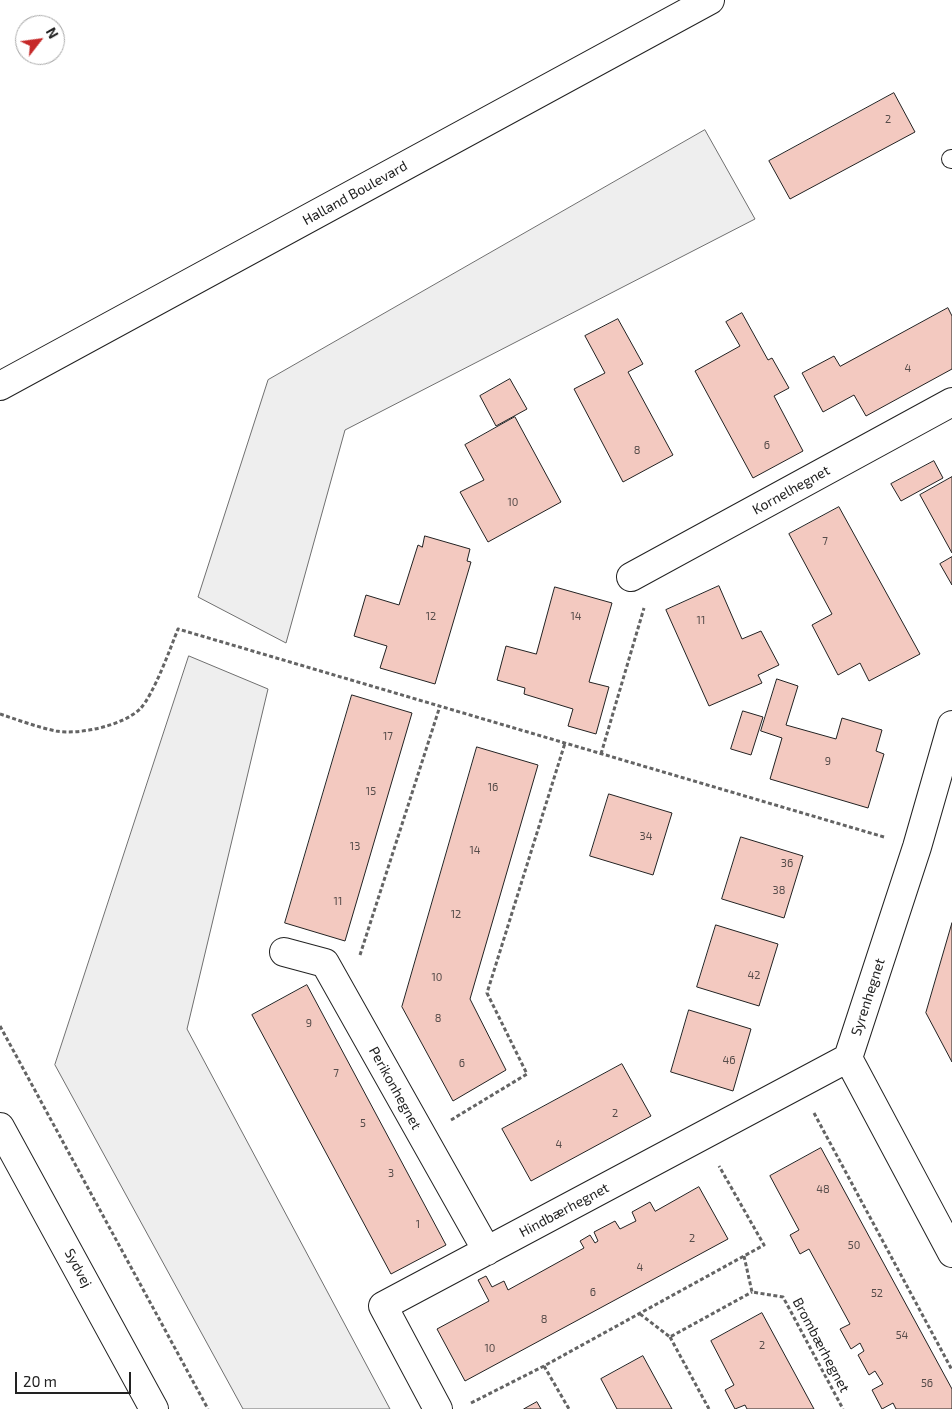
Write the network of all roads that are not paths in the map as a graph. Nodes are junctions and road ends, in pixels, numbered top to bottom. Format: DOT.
graph roads {
  1 [pos="710,0"];
  2 [pos="0,386"];
  3 [pos="952,402"];
  4 [pos="631,577"];
  5 [pos="952,725"];
  6 [pos="284,952"];
  7 [pos="848,1058"];
  8 [pos="0,1127"];
  9 [pos="487,1251"];
  10 [pos="952,1253"];
  11 [pos="154,1409"];
  12 [pos="438,1409"];
  1 -- 2 [label="street, Halland Boulevard"];
  3 -- 4 [label="street, Kornelhegnet"];
  5 -- 7 [label="street, Syrenhegnet"];
  6 -- 9 [label="street, Perikonhegnet"];
  7 -- 9 [label="street, Hindbærhegnet"];
  7 -- 10 [label="street"];
  8 -- 11 [label="street, Sydvej"];
  9 -- 12 [label="street, Hindbærhegnet"];
}
